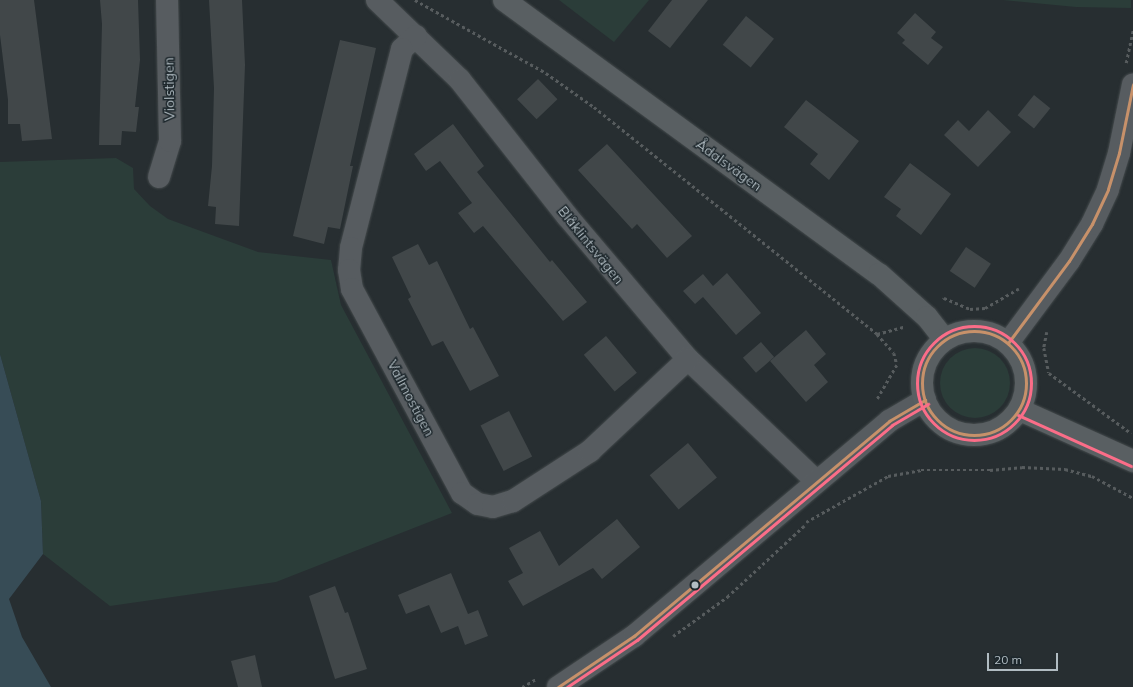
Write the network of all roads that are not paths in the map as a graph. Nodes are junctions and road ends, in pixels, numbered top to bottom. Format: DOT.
graph roads {
  1 [pos="166,0"];
  2 [pos="377,0"];
  3 [pos="504,0"];
  4 [pos="416,36"];
  5 [pos="1129,76"];
  6 [pos="159,177"];
  7 [pos="945,340"];
  8 [pos="1008,343"];
  9 [pos="688,359"];
  10 [pos="924,400"];
  11 [pos="1020,410"];
  12 [pos="1133,461"];
  13 [pos="816,481"];
  14 [pos="558,687"];
  1 -- 6 [label="street, Violstigen"];
  2 -- 4 [label="street, Blåklintsvägen"];
  3 -- 7 [label="main road, Ådalsvägen"];
  4 -- 9 [label="street, Blåklintsvägen"];
  4 -- 9 [label="street, Vallmostigen"];
  5 -- 8 [label="street"];
  7 -- 8 [label="main road"];
  7 -- 10 [label="main road"];
  8 -- 11 [label="main road"];
  9 -- 13 [label="street, Blåklintsvägen"];
  10 -- 11 [label="main road"];
  10 -- 13 [label="street"];
  11 -- 12 [label="main road"];
  13 -- 14 [label="street"];
}
